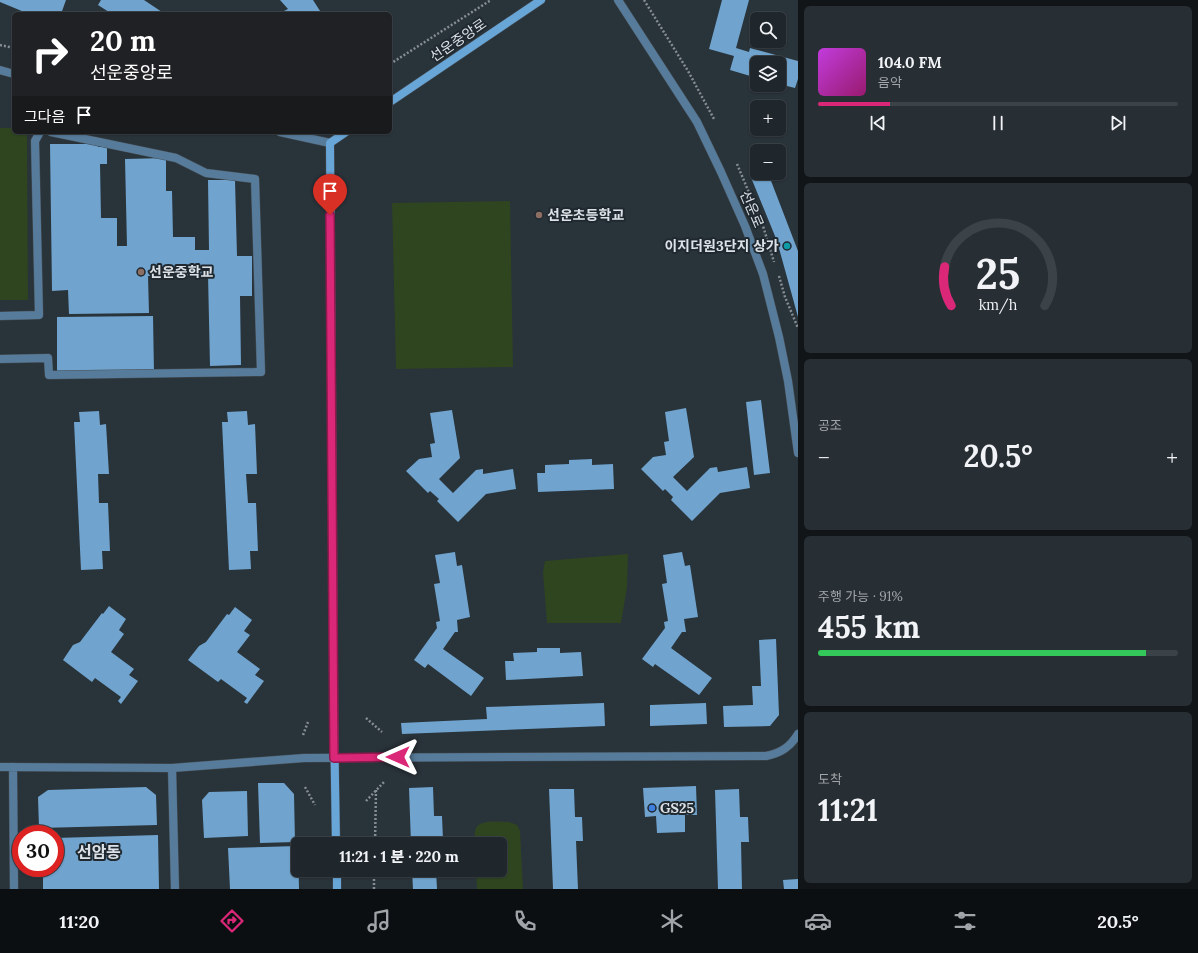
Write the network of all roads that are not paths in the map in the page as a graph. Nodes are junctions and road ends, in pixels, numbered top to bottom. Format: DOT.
graph roads {
  1 [pos="541,0"];
  2 [pos="618,0"];
  3 [pos="0,70"];
  4 [pos="12,73"];
  5 [pos="392,101"];
  6 [pos="39,134"];
  7 [pos="61,134"];
  8 [pos="289,134"];
  9 [pos="343,134"];
  10 [pos="330,143"];
  11 [pos="0,316"];
  12 [pos="0,359"];
  13 [pos="798,453"];
  14 [pos="798,734"];
  15 [pos="334,758"];
  16 [pos="0,767"];
  17 [pos="13,767"];
  18 [pos="172,768"];
  19 [pos="336,837"];
  20 [pos="337,877"];
  21 [pos="14,889"];
  22 [pos="175,889"];
  23 [pos="337,889"];
  1 -- 5 [label="street, 선운중앙로"];
  2 -- 13 [label="street, 선운로"];
  3 -- 4 [label="street"];
  6 -- 11 [label="street"];
  7 -- 12 [label="street"];
  8 -- 10 [label="street"];
  9 -- 10 [label="street"];
  10 -- 15 [label="street"];
  14 -- 15 [label="street"];
  15 -- 18 [label="street"];
  15 -- 19 [label="street"];
  16 -- 17 [label="street"];
  17 -- 18 [label="street"];
  17 -- 21 [label="street"];
  18 -- 22 [label="street"];
  20 -- 23 [label="street"];
}
